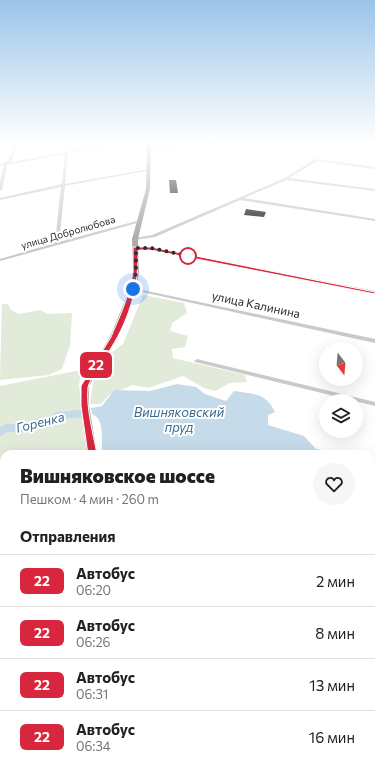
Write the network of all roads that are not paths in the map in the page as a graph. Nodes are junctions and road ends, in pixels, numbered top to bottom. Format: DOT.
graph roads {
  1 [pos="3,178"];
  2 [pos="63,178"];
  3 [pos="103,178"];
  4 [pos="149,178"];
  5 [pos="286,178"];
  6 [pos="62,185"];
  7 [pos="0,190"];
  8 [pos="375,190"];
  9 [pos="240,198"];
  10 [pos="0,199"];
  11 [pos="375,220"];
  12 [pos="140,221"];
  13 [pos="135,239"];
  14 [pos="57,244"];
  15 [pos="136,248"];
  16 [pos="0,260"];
  17 [pos="133,289"];
  18 [pos="375,292"];
  19 [pos="375,341"];
  20 [pos="197,361"];
  21 [pos="375,404"];
  22 [pos="91,450"];
  1 -- 7 [label="street"];
  2 -- 6 [label="street"];
  3 -- 6 [label="street"];
  4 -- 12 [label="main road"];
  5 -- 8 [label="street"];
  5 -- 9 [label="street"];
  6 -- 10 [label="street"];
  6 -- 14 [label="street"];
  9 -- 11 [label="street"];
  9 -- 13 [label="street"];
  12 -- 13 [label="main road"];
  12 -- 14 [label="street, улица Добролюбова"];
  13 -- 15 [label="main road"];
  14 -- 16 [label="street, улица Добролюбова"];
  15 -- 17 [label="main road"];
  15 -- 18 [label="street"];
  17 -- 19 [label="street, улица Калинина"];
  17 -- 22 [label="main road"];
  20 -- 21 [label="street"];
}
